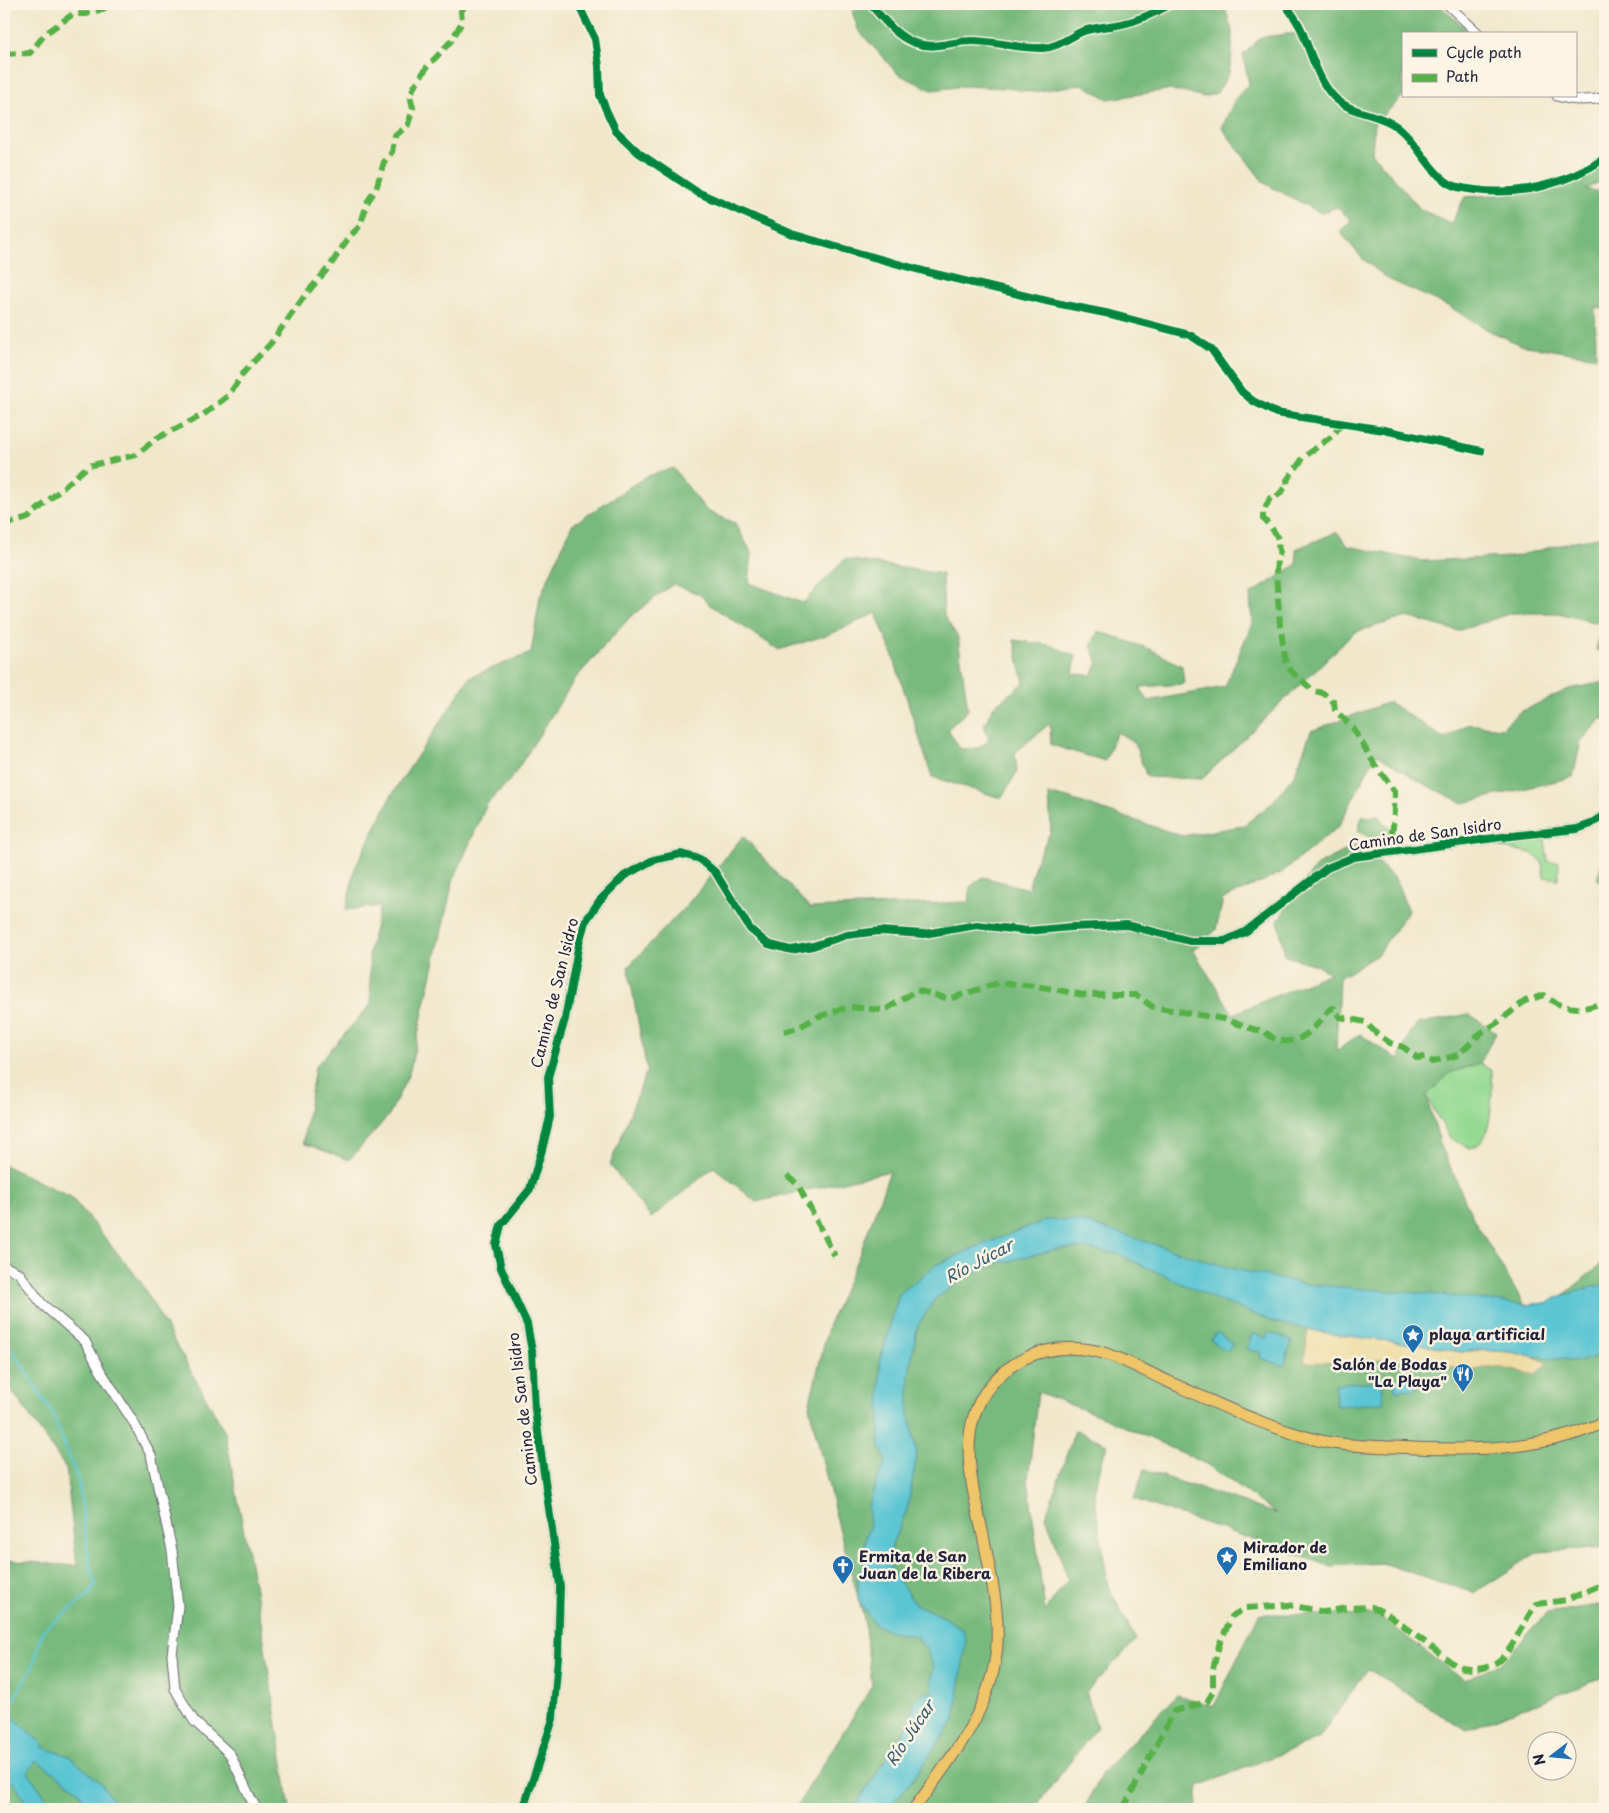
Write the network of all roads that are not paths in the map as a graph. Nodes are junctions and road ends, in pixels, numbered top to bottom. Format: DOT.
graph roads {
  1 [pos="1447,4"];
  2 [pos="1477,32"];
  3 [pos="1605,97"];
  4 [pos="1562,98"];
  5 [pos="1605,815"];
  6 [pos="4,1266"];
  7 [pos="1605,1422"];
  8 [pos="257,1809"];
  9 [pos="523,1809"];
  10 [pos="914,1809"];
  1 -- 2 [label="street"];
  3 -- 4 [label="street"];
  5 -- 9 [label="street, Camino de San Isidro"];
  6 -- 8 [label="street"];
  7 -- 10 [label="main road"];
}
